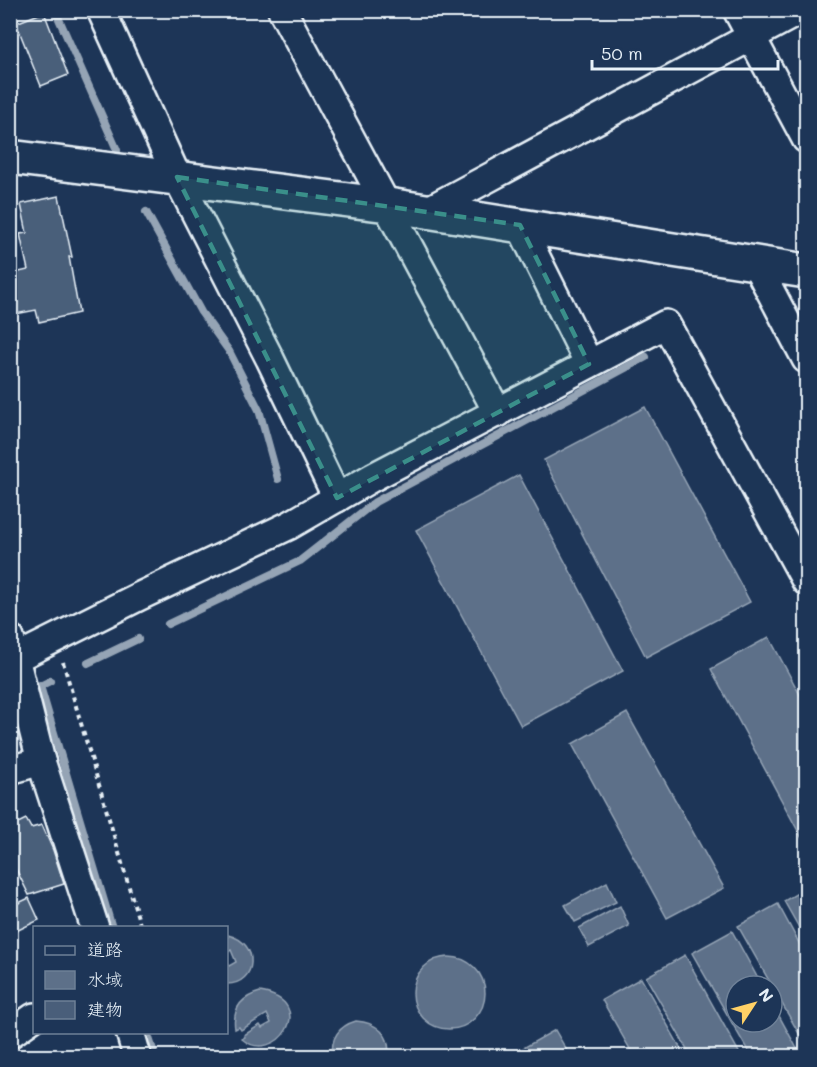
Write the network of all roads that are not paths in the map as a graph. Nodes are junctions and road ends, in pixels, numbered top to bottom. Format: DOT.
graph roads {
  1 [pos="101,10"];
  2 [pos="282,10"];
  3 [pos="737,10"];
  4 [pos="801,10"];
  5 [pos="752,37"];
  6 [pos="807,139"];
  7 [pos="10,157"];
  8 [pos="177,177"];
  9 [pos="388,205"];
  10 [pos="427,211"];
  11 [pos="520,225"];
  12 [pos="755,262"];
  13 [pos="807,271"];
  14 [pos="807,359"];
  15 [pos="590,364"];
  16 [pos="498,413"];
  17 [pos="337,498"];
  18 [pos="807,581"];
  19 [pos="12,648"];
  20 [pos="41,761"];
  21 [pos="10,770"];
  22 [pos="95,926"];
  23 [pos="33,1018"];
  24 [pos="10,1034"];
  25 [pos="131,1034"];
  26 [pos="138,1056"];
  1 -- 8 [label="street"];
  2 -- 9 [label="street"];
  3 -- 5 [label="street"];
  4 -- 5 [label="street"];
  5 -- 6 [label="street"];
  5 -- 10 [label="street"];
  7 -- 8 [label="street"];
  8 -- 9 [label="street"];
  8 -- 17 [label="street"];
  9 -- 10 [label="street"];
  9 -- 16 [label="street"];
  10 -- 11 [label="street"];
  11 -- 12 [label="street"];
  11 -- 15 [label="street"];
  12 -- 13 [label="street"];
  12 -- 14 [label="street"];
  15 -- 16 [label="street"];
  15 -- 18 [label="street"];
  16 -- 17 [label="street"];
  17 -- 19 [label="street"];
  19 -- 20 [label="street"];
  20 -- 21 [label="street"];
  20 -- 22 [label="street"];
  23 -- 24 [label="street"];
  25 -- 26 [label="street"];
}
